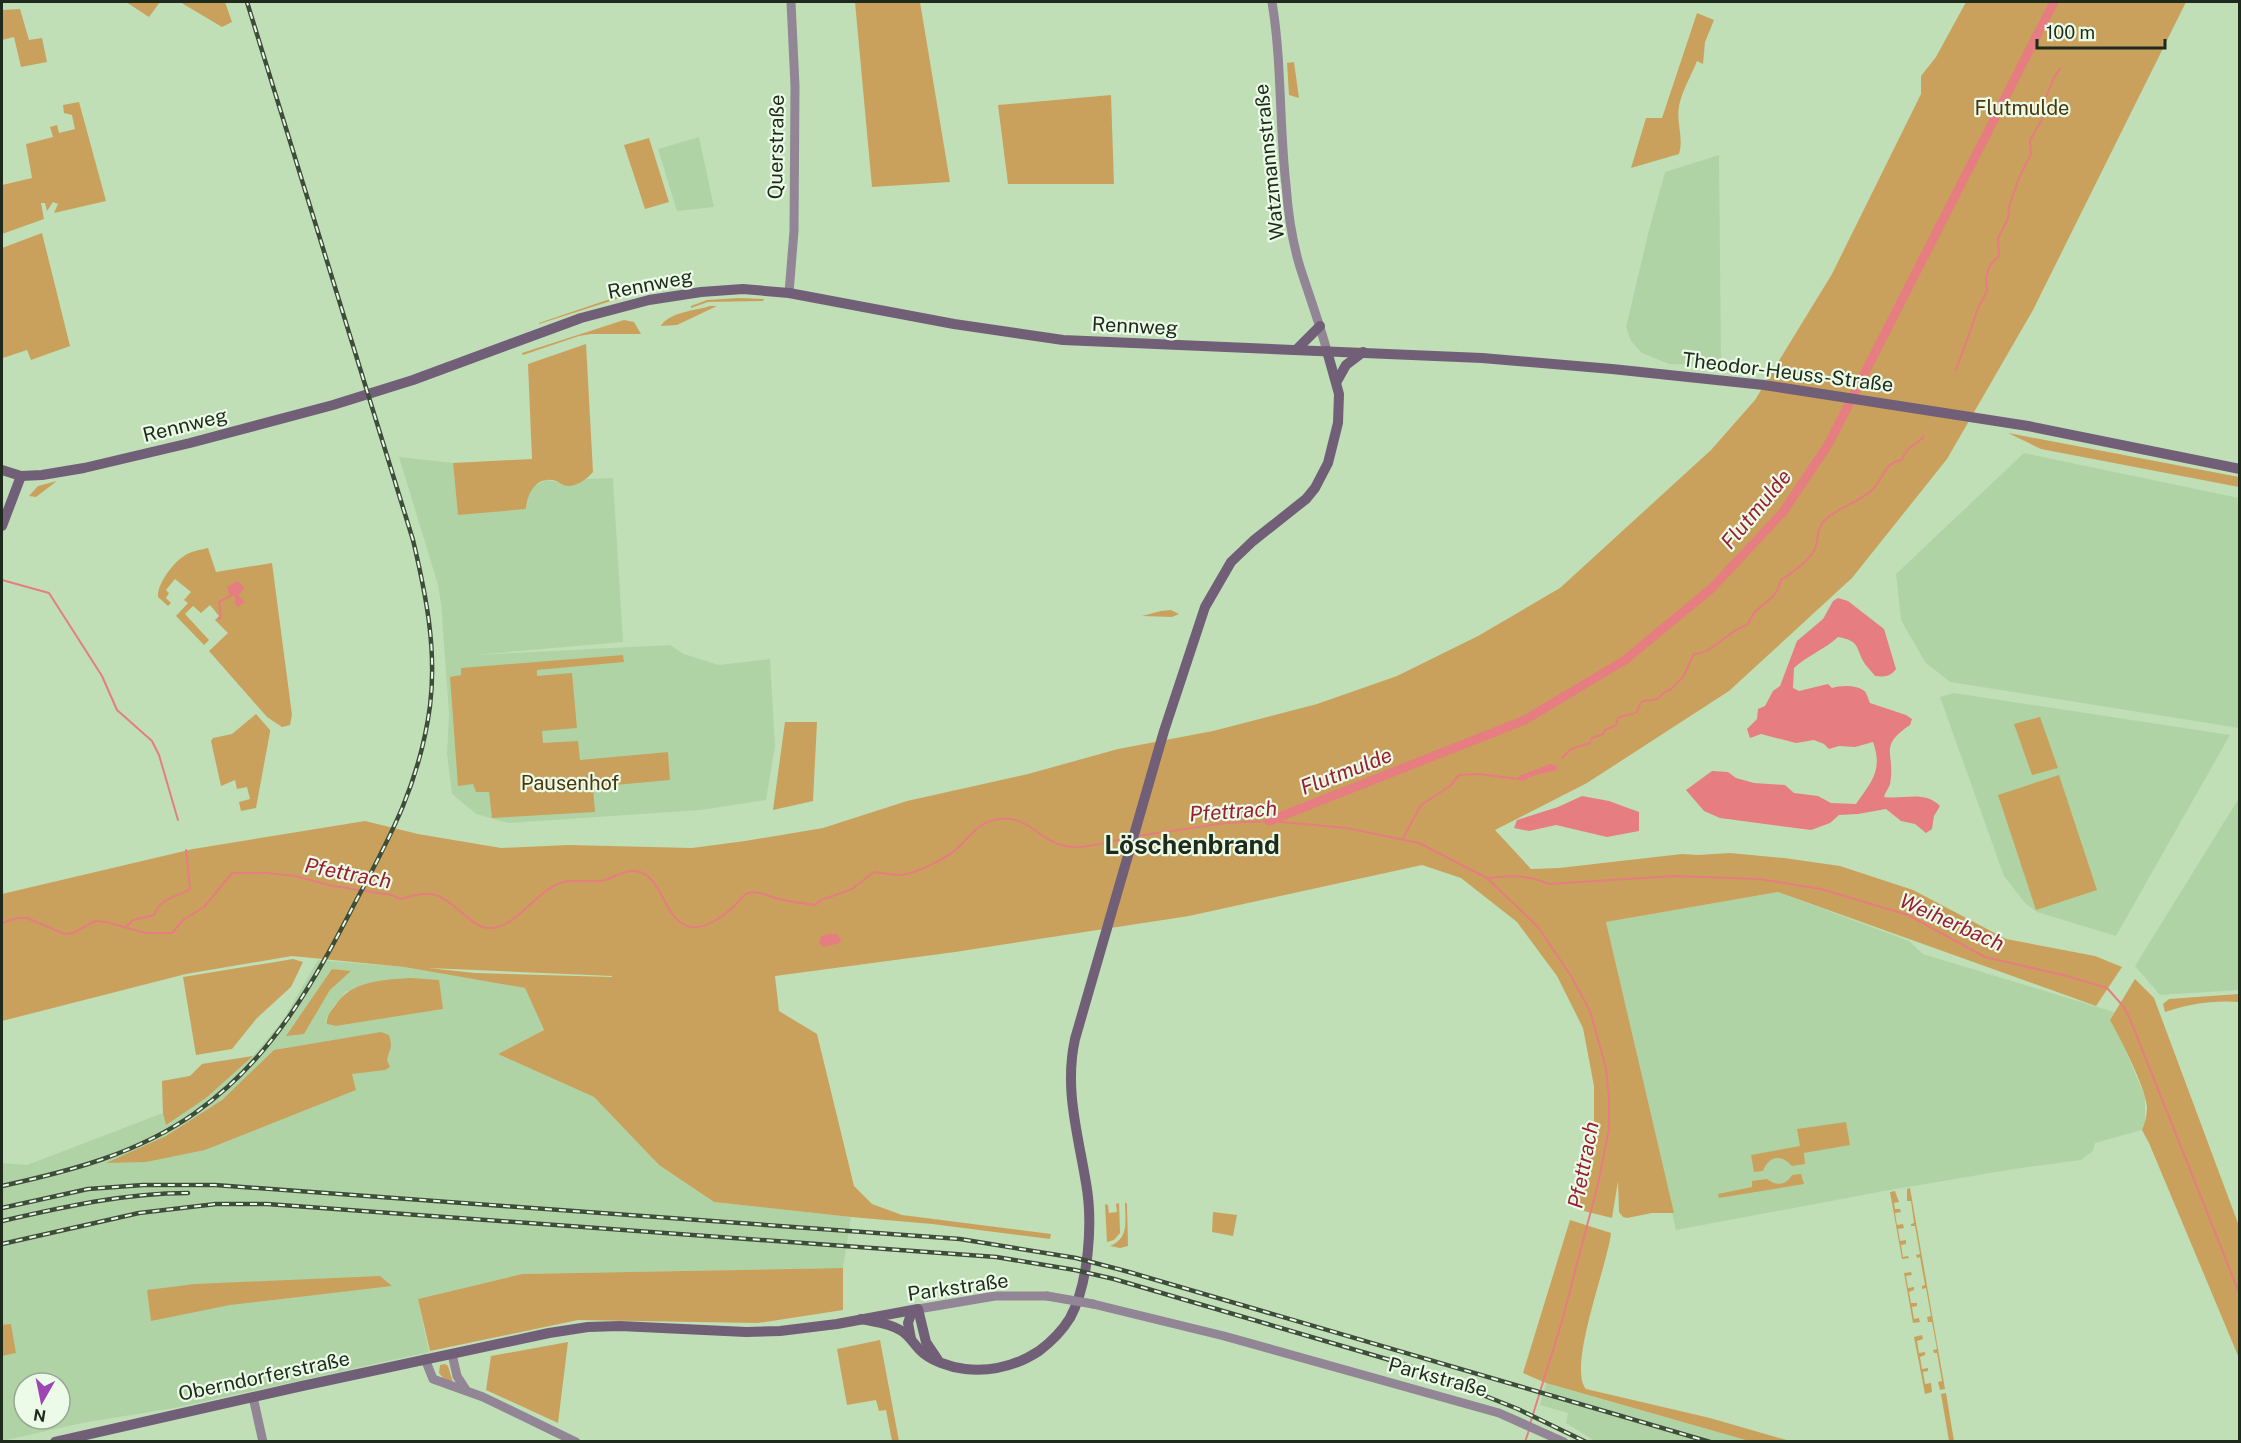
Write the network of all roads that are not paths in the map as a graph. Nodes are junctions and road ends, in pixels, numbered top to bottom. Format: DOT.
graph roads {
  1 [pos="791,2"];
  2 [pos="1272,2"];
  3 [pos="789,293"];
  4 [pos="1320,326"];
  5 [pos="1296,350"];
  6 [pos="1327,351"];
  7 [pos="1363,352"];
  8 [pos="1336,381"];
  9 [pos="2240,470"];
  10 [pos="2,471"];
  11 [pos="21,476"];
  12 [pos="2,526"];
  13 [pos="915,1310"];
  14 [pos="861,1319"];
  15 [pos="911,1339"];
  16 [pos="452,1354"];
  17 [pos="426,1359"];
  18 [pos="938,1361"];
  19 [pos="466,1390"];
  20 [pos="253,1397"];
  21 [pos="55,1442"];
  22 [pos="263,1442"];
  23 [pos="576,1442"];
  24 [pos="1564,1442"];
  1 -- 3 [label="street, Querstraße"];
  2 -- 4 [label="street, Watzmannstraße"];
  3 -- 5 [label="main road, Rennweg"];
  3 -- 11 [label="main road, Rennweg"];
  4 -- 5 [label="main road"];
  4 -- 6 [label="street, Watzmannstraße"];
  5 -- 6 [label="main road, Rennweg"];
  6 -- 7 [label="main road, Theodor-Heuss-Straße"];
  6 -- 8 [label="main road"];
  7 -- 8 [label="main road"];
  7 -- 9 [label="main road, Theodor-Heuss-Straße"];
  8 -- 18 [label="main road"];
  10 -- 11 [label="main road, Rennweg"];
  11 -- 12 [label="main road"];
  13 -- 14 [label="main road, Parkstraße"];
  13 -- 15 [label="main road"];
  13 -- 18 [label="main road"];
  13 -- 24 [label="street, Parkstraße, bridge"];
  14 -- 15 [label="main road"];
  14 -- 16 [label="main road, Parkstraße"];
  15 -- 18 [label="main road"];
  16 -- 17 [label="main road, Parkstraße"];
  16 -- 19 [label="street"];
  17 -- 19 [label="street"];
  17 -- 20 [label="main road, Oberndorferstraße"];
  19 -- 23 [label="street"];
  20 -- 21 [label="main road, Oberndorferstraße"];
  20 -- 22 [label="street"];
}
